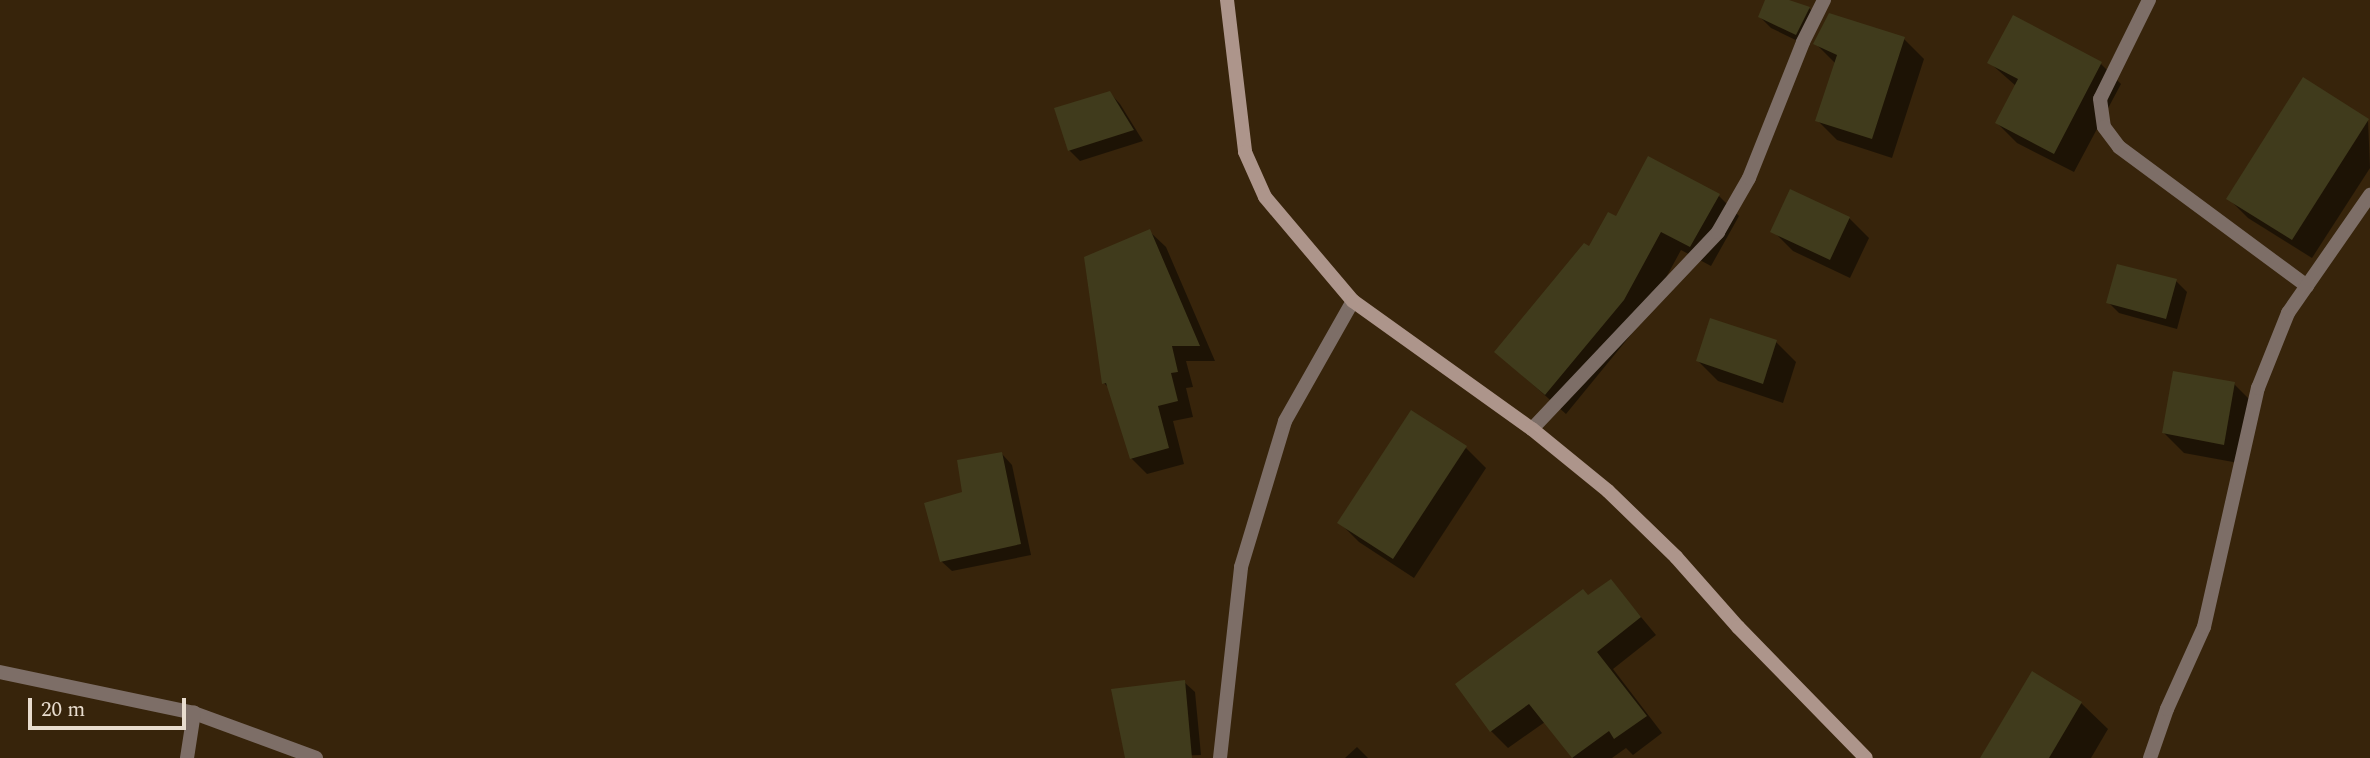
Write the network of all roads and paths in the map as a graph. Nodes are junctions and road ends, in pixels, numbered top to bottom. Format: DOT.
graph roads {
  1 [pos="1227,0"];
  2 [pos="1824,0"];
  3 [pos="2149,0"];
  4 [pos="2370,195"];
  5 [pos="2307,286"];
  6 [pos="1353,301"];
  7 [pos="1532,429"];
  8 [pos="0,672"];
  9 [pos="194,713"];
  10 [pos="187,758"];
  11 [pos="316,758"];
  12 [pos="1220,758"];
  13 [pos="1866,758"];
  14 [pos="2150,758"];
  1 -- 6 [label="street"];
  2 -- 7 [label="street"];
  3 -- 5 [label="street"];
  4 -- 5 [label="street"];
  5 -- 14 [label="street"];
  6 -- 7 [label="street"];
  6 -- 12 [label="street"];
  7 -- 13 [label="street"];
  8 -- 9 [label="street"];
  9 -- 10 [label="street"];
  9 -- 11 [label="street"];
}
